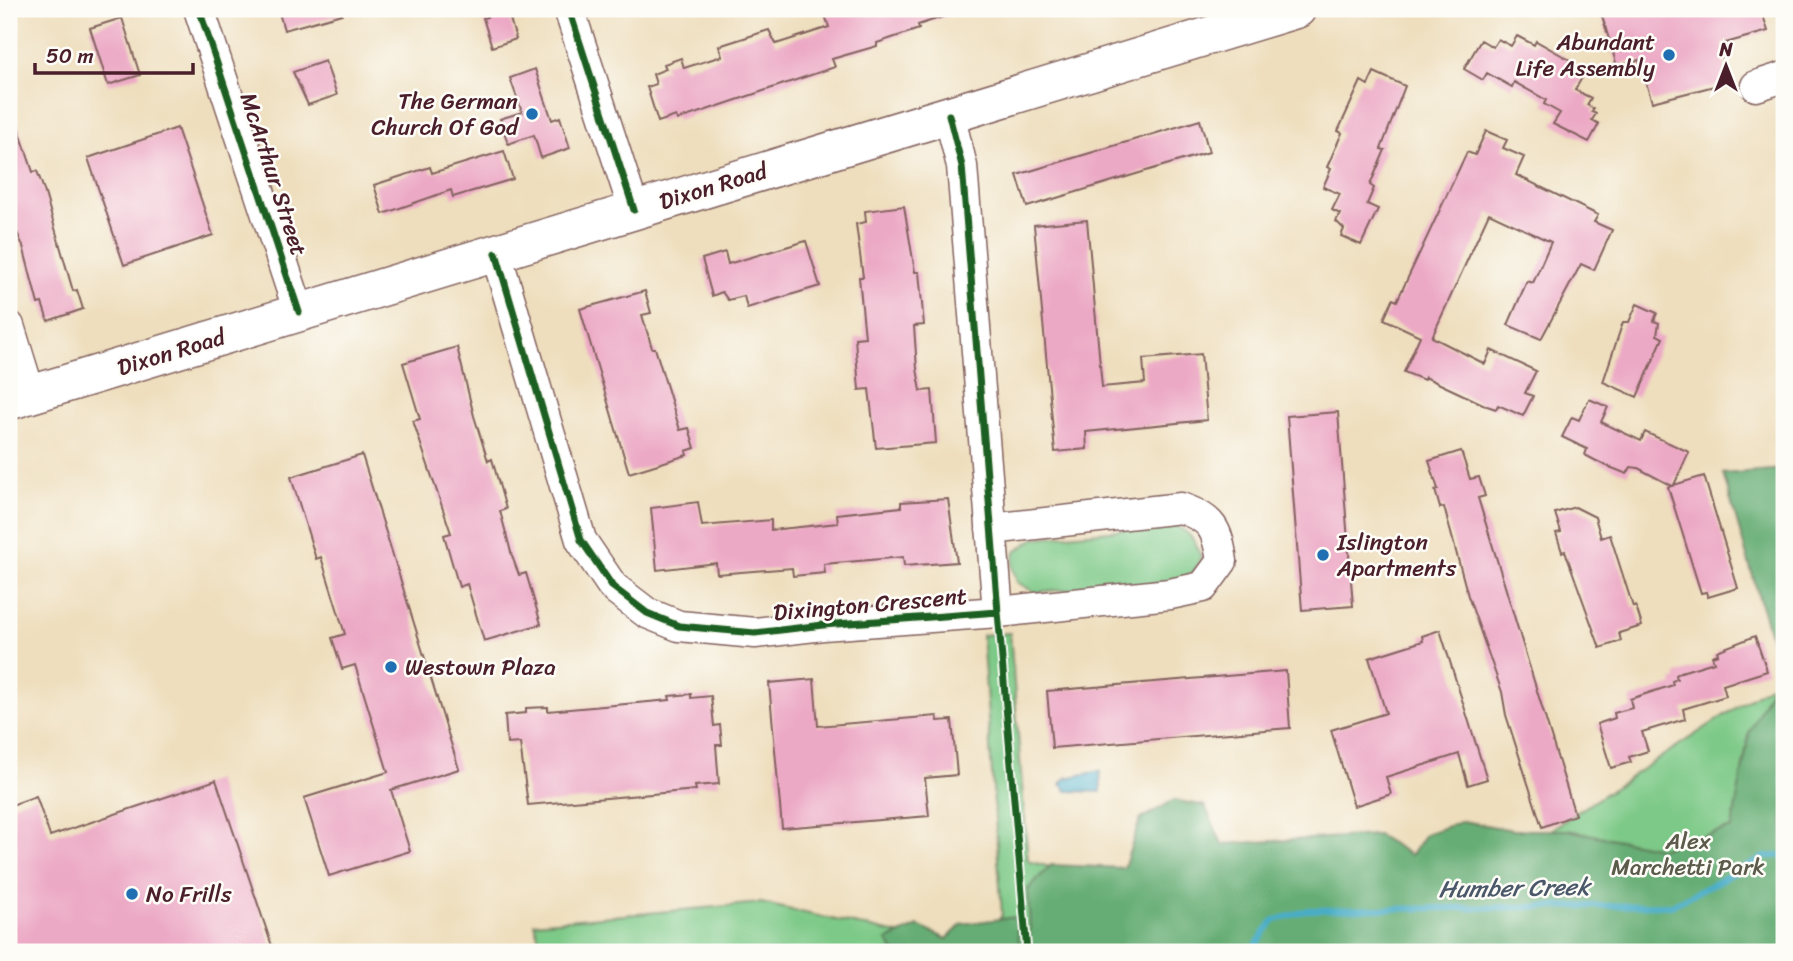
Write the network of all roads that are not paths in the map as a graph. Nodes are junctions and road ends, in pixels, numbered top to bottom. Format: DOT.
graph roads {
  1 [pos="199,9"];
  2 [pos="569,9"];
  3 [pos="1297,9"];
  4 [pos="1784,77"];
  5 [pos="1756,86"];
  6 [pos="949,115"];
  7 [pos="634,210"];
  8 [pos="496,253"];
  9 [pos="299,312"];
  10 [pos="9,326"];
  11 [pos="19,398"];
  12 [pos="992,529"];
  13 [pos="998,612"];
  1 -- 9 [label="street, McArthur Street"];
  2 -- 7 [label="street"];
  3 -- 6 [label="main road, Dixon Road"];
  4 -- 5 [label="street"];
  6 -- 7 [label="main road, Dixon Road"];
  6 -- 12 [label="street, Dixington Crescent"];
  7 -- 8 [label="main road, Dixon Road"];
  8 -- 9 [label="main road, Dixon Road"];
  8 -- 13 [label="street, Dixington Crescent"];
  9 -- 11 [label="main road, Dixon Road"];
  10 -- 11 [label="street"];
  12 -- 13 [label="street, Dixington Crescent"];
  12 -- 13 [label="street, Dixington Crescent"];
}
